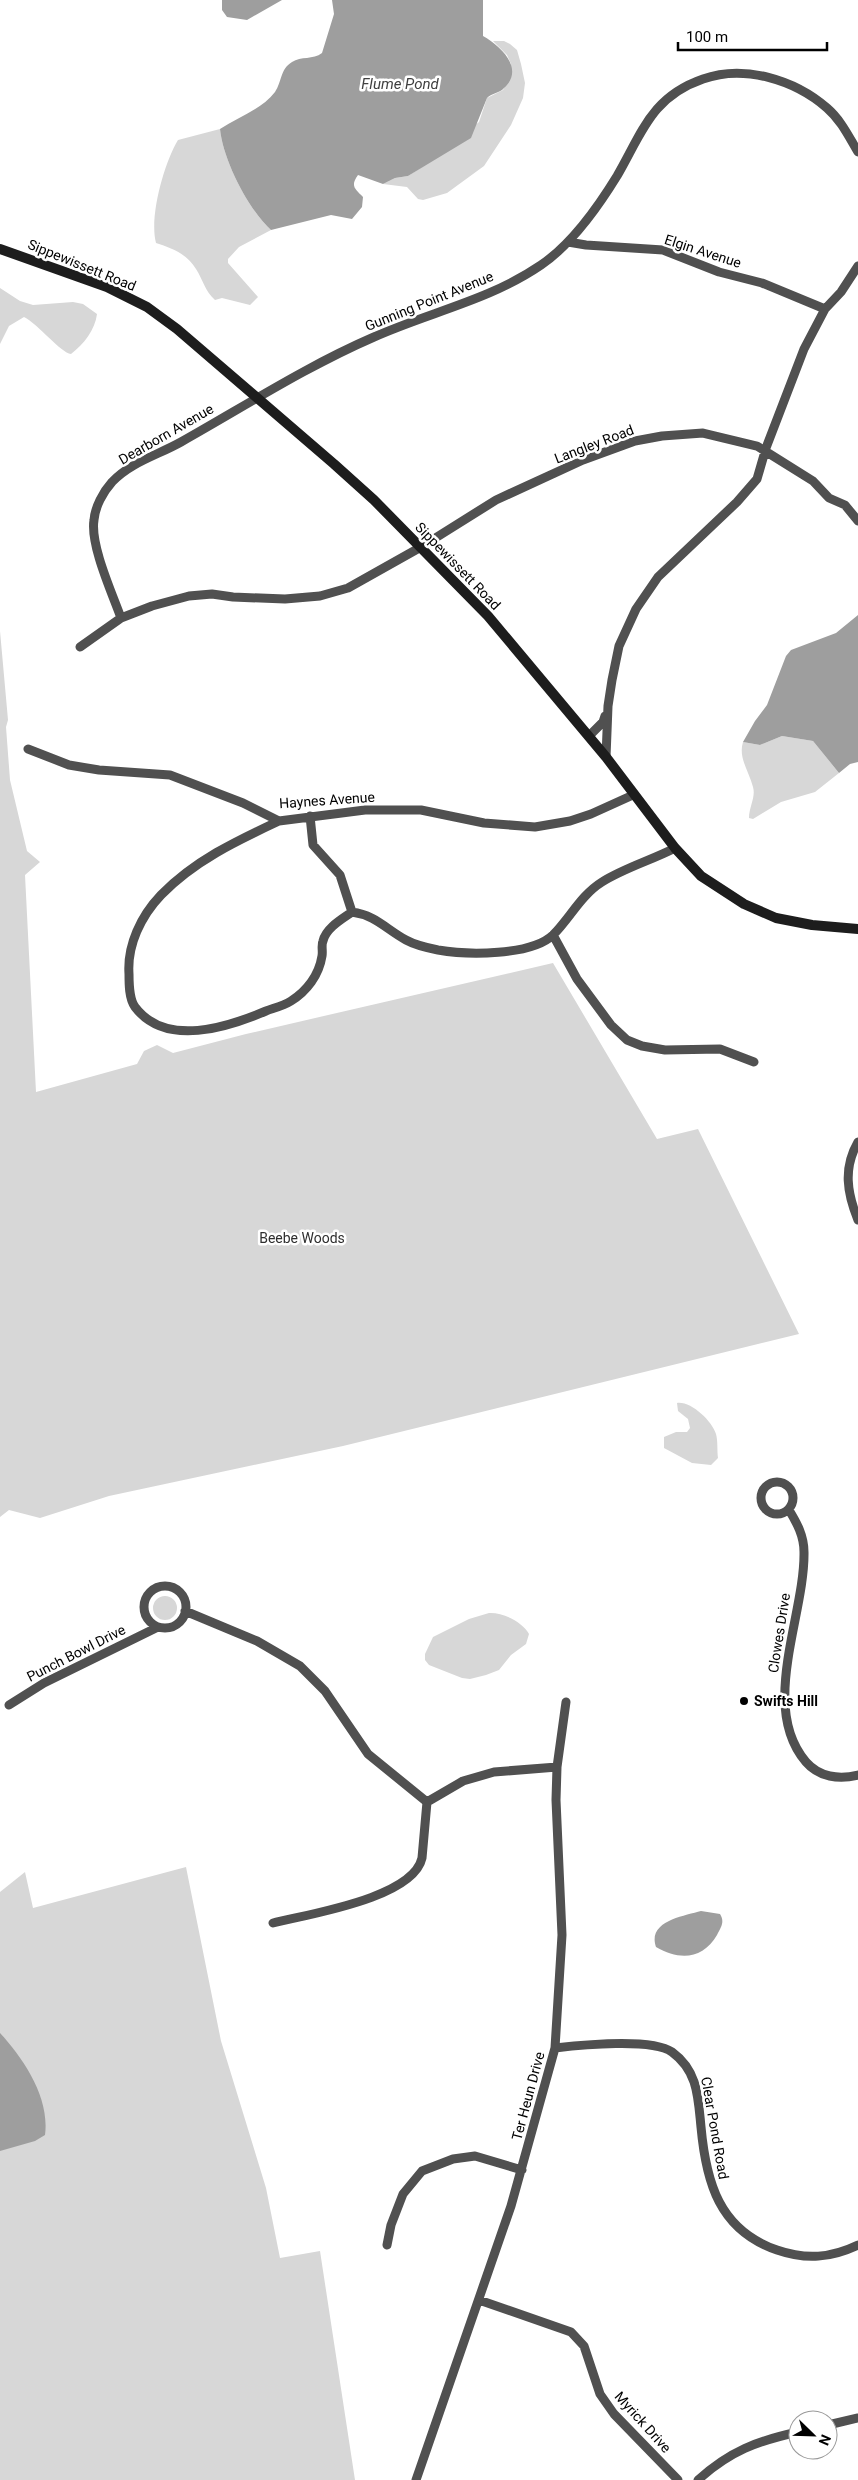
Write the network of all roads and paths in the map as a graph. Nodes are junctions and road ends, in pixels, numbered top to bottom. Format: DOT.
graph roads {
  1 [pos="858,152"];
  2 [pos="568,242"];
  3 [pos="0,249"];
  4 [pos="858,266"];
  5 [pos="825,309"];
  6 [pos="256,397"];
  7 [pos="764,452"];
  8 [pos="858,520"];
  9 [pos="421,547"];
  10 [pos="121,618"];
  11 [pos="80,647"];
  12 [pos="608,706"];
  13 [pos="589,736"];
  14 [pos="28,749"];
  15 [pos="606,757"];
  16 [pos="633,794"];
  17 [pos="310,816"];
  18 [pos="279,820"];
  19 [pos="675,848"];
  20 [pos="352,912"];
  21 [pos="858,929"];
  22 [pos="553,935"];
  23 [pos="754,1062"];
  24 [pos="858,1142"];
  25 [pos="858,1220"];
  26 [pos="789,1510"];
  27 [pos="185,1611"];
  28 [pos="158,1627"];
  29 [pos="566,1702"];
  30 [pos="9,1705"];
  31 [pos="557,1768"];
  32 [pos="858,1775"];
  33 [pos="427,1802"];
  34 [pos="273,1923"];
  35 [pos="556,2048"];
  36 [pos="522,2170"];
  37 [pos="387,2245"];
  38 [pos="858,2245"];
  39 [pos="478,2300"];
  40 [pos="858,2418"];
  41 [pos="838,2423"];
  42 [pos="788,2435"];
  43 [pos="416,2480"];
  44 [pos="678,2480"];
  45 [pos="698,2480"];
  1 -- 2 [label="street, Gunning Point Avenue"];
  2 -- 5 [label="street, Elgin Avenue"];
  2 -- 6 [label="street, Gunning Point Avenue"];
  3 -- 6 [label="main road, Sippewissett Road"];
  4 -- 5 [label="street"];
  5 -- 7 [label="street"];
  6 -- 9 [label="main road, Sippewissett Road"];
  6 -- 10 [label="street, Dearborn Avenue"];
  7 -- 8 [label="street, Langley Road"];
  7 -- 9 [label="street, Langley Road"];
  7 -- 12 [label="street"];
  9 -- 10 [label="street"];
  9 -- 13 [label="main road, Sippewissett Road"];
  10 -- 11 [label="street"];
  12 -- 13 [label="street"];
  12 -- 15 [label="street"];
  13 -- 15 [label="main road, Sippewissett Road"];
  14 -- 18 [label="street, Haynes Avenue"];
  15 -- 16 [label="main road, Sippewissett Road"];
  16 -- 17 [label="street, Haynes Avenue"];
  16 -- 19 [label="main road, Sippewissett Road"];
  17 -- 18 [label="street, Haynes Avenue"];
  17 -- 20 [label="street"];
  18 -- 20 [label="street"];
  19 -- 21 [label="main road, Sippewissett Road"];
  19 -- 22 [label="street"];
  20 -- 22 [label="street"];
  22 -- 23 [label="street"];
  24 -- 25 [label="street"];
  26 -- 32 [label="street, Clowes Drive"];
  27 -- 28 [label="street, Punch Bowl Drive"];
  27 -- 28 [label="street"];
  27 -- 33 [label="street"];
  28 -- 30 [label="street, Punch Bowl Drive"];
  29 -- 31 [label="street, Ter Heun Drive"];
  31 -- 33 [label="street"];
  31 -- 35 [label="street, Ter Heun Drive"];
  33 -- 34 [label="street"];
  35 -- 36 [label="street, Ter Heun Drive"];
  35 -- 38 [label="street, Clear Pond Road"];
  36 -- 37 [label="street"];
  36 -- 39 [label="street, Ter Heun Drive"];
  39 -- 43 [label="street, Ter Heun Drive"];
  39 -- 44 [label="street, Myrick Drive"];
  40 -- 41 [label="street"];
  42 -- 45 [label="street"];
}
